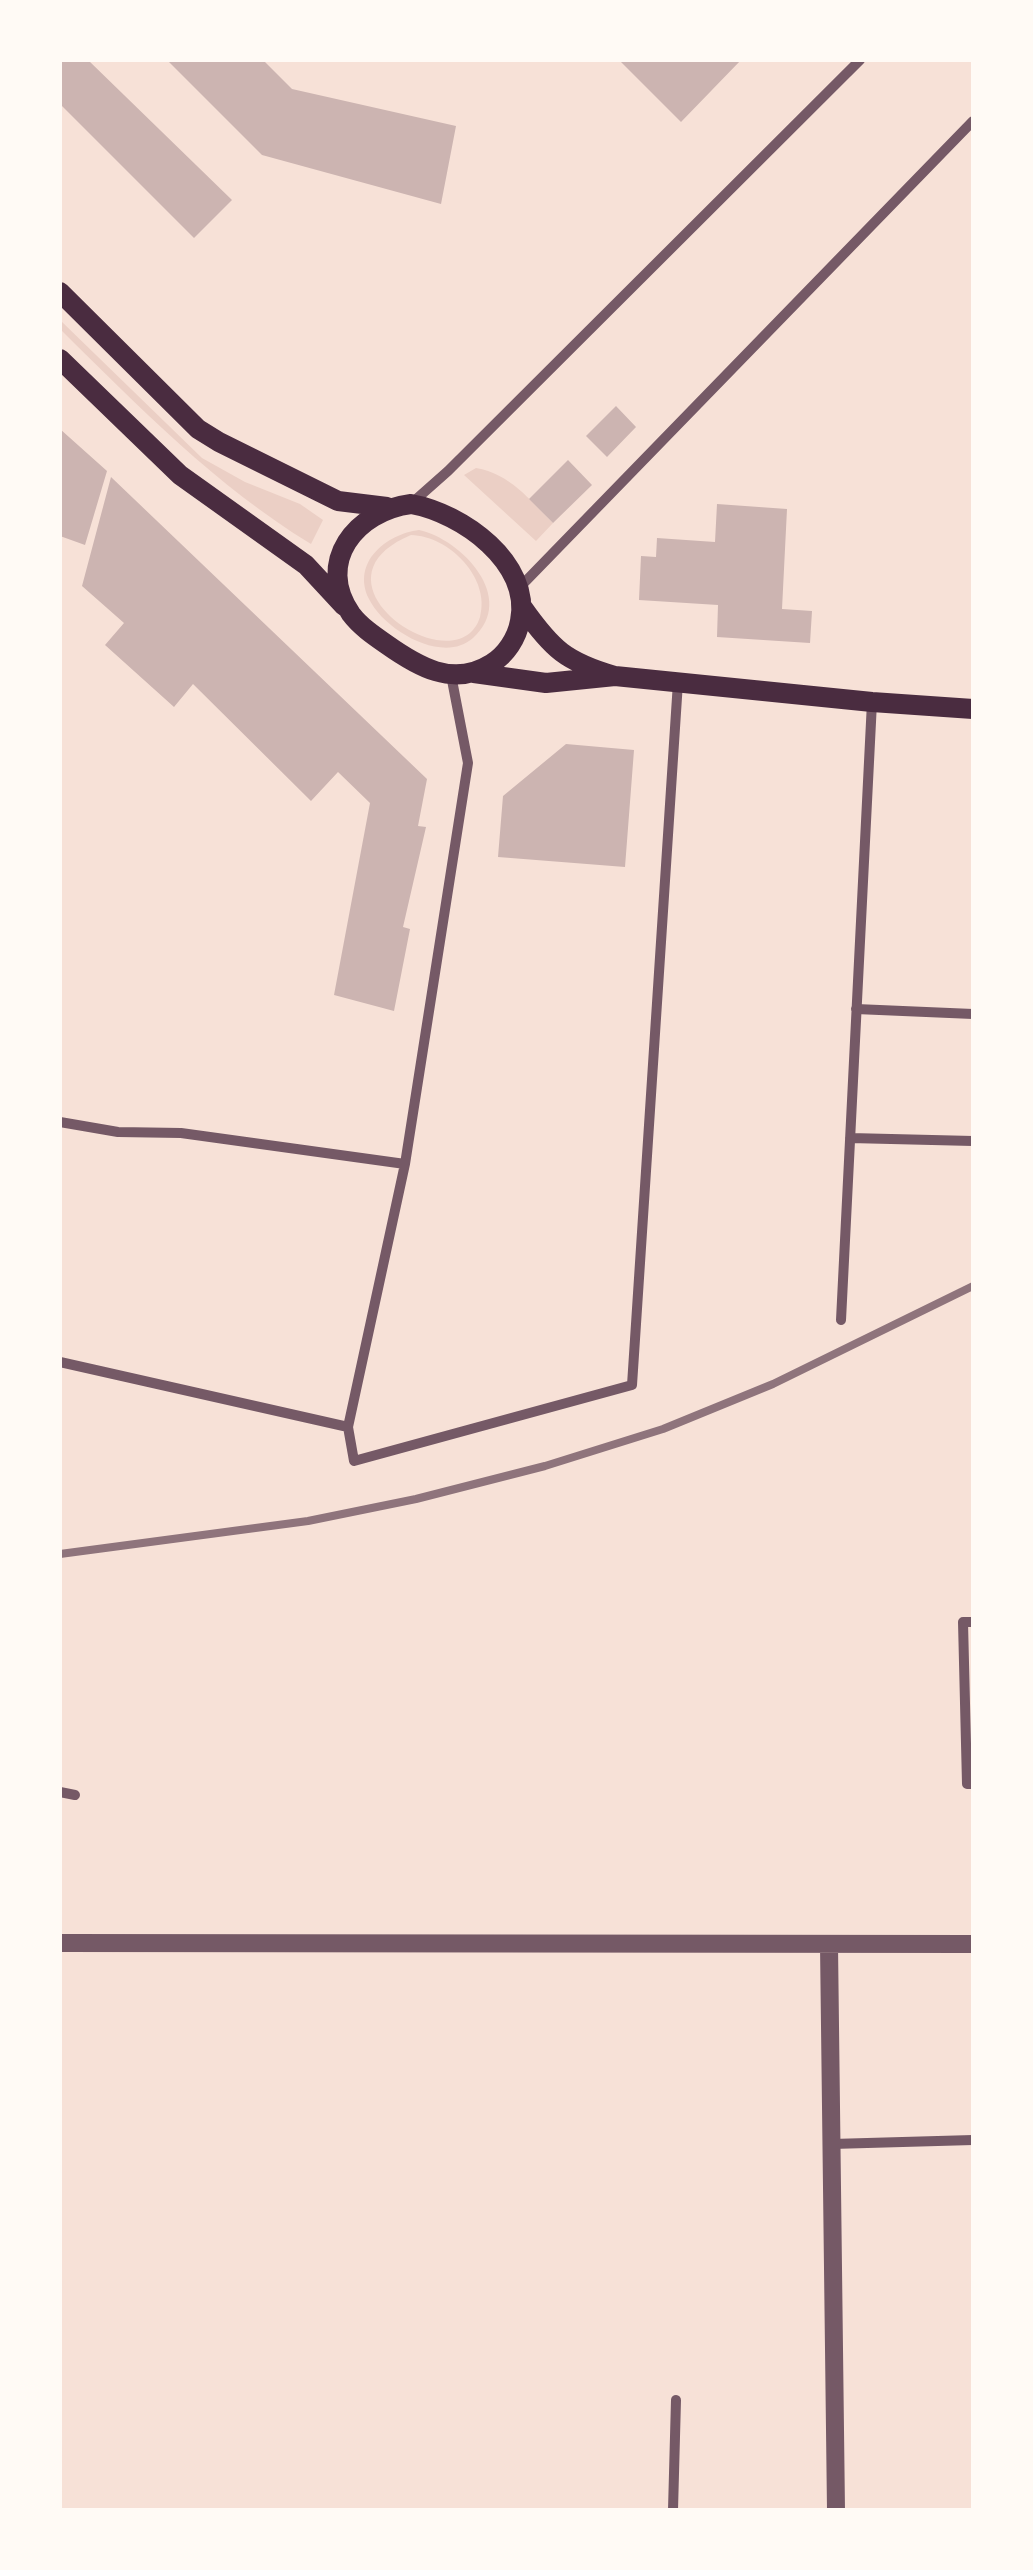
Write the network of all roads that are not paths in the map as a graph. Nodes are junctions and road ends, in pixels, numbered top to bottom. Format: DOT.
graph roads {
  1 [pos="860,60"];
  2 [pos="973,122"];
  3 [pos="60,292"];
  4 [pos="60,359"];
  5 [pos="400,506"];
  6 [pos="521,598"];
  7 [pos="351,614"];
  8 [pos="461,674"];
  9 [pos="615,676"];
  10 [pos="678,682"];
  11 [pos="872,702"];
  12 [pos="973,708"];
  13 [pos="856,1009"];
  14 [pos="973,1014"];
  15 [pos="60,1122"];
  16 [pos="850,1138"];
  17 [pos="973,1141"];
  18 [pos="405,1164"];
  19 [pos="841,1320"];
  20 [pos="60,1362"];
  21 [pos="348,1427"];
  22 [pos="968,1622"];
  23 [pos="970,1784"];
  24 [pos="60,1792"];
  25 [pos="75,1795"];
  26 [pos="60,1943"];
  27 [pos="973,1944"];
  28 [pos="829,1945"];
  29 [pos="973,2140"];
  30 [pos="832,2144"];
  31 [pos="676,2400"];
  32 [pos="673,2510"];
  33 [pos="836,2510"];
  1 -- 5 [label="street"];
  2 -- 6 [label="street"];
  3 -- 5 [label="main road"];
  4 -- 7 [label="main road"];
  5 -- 6 [label="main road"];
  5 -- 7 [label="main road"];
  6 -- 8 [label="main road"];
  6 -- 9 [label="main road"];
  7 -- 8 [label="main road"];
  8 -- 9 [label="main road"];
  8 -- 18 [label="street"];
  9 -- 10 [label="main road"];
  10 -- 11 [label="main road"];
  10 -- 21 [label="street"];
  11 -- 12 [label="main road"];
  11 -- 13 [label="street"];
  13 -- 14 [label="street"];
  13 -- 16 [label="street"];
  15 -- 18 [label="street"];
  16 -- 17 [label="street"];
  16 -- 19 [label="street"];
  18 -- 21 [label="street"];
  20 -- 21 [label="street"];
  22 -- 23 [label="street"];
  24 -- 25 [label="street"];
  26 -- 28 [label="street"];
  27 -- 28 [label="street"];
  28 -- 30 [label="street"];
  29 -- 30 [label="street"];
  30 -- 33 [label="street"];
  31 -- 32 [label="street"];
}
